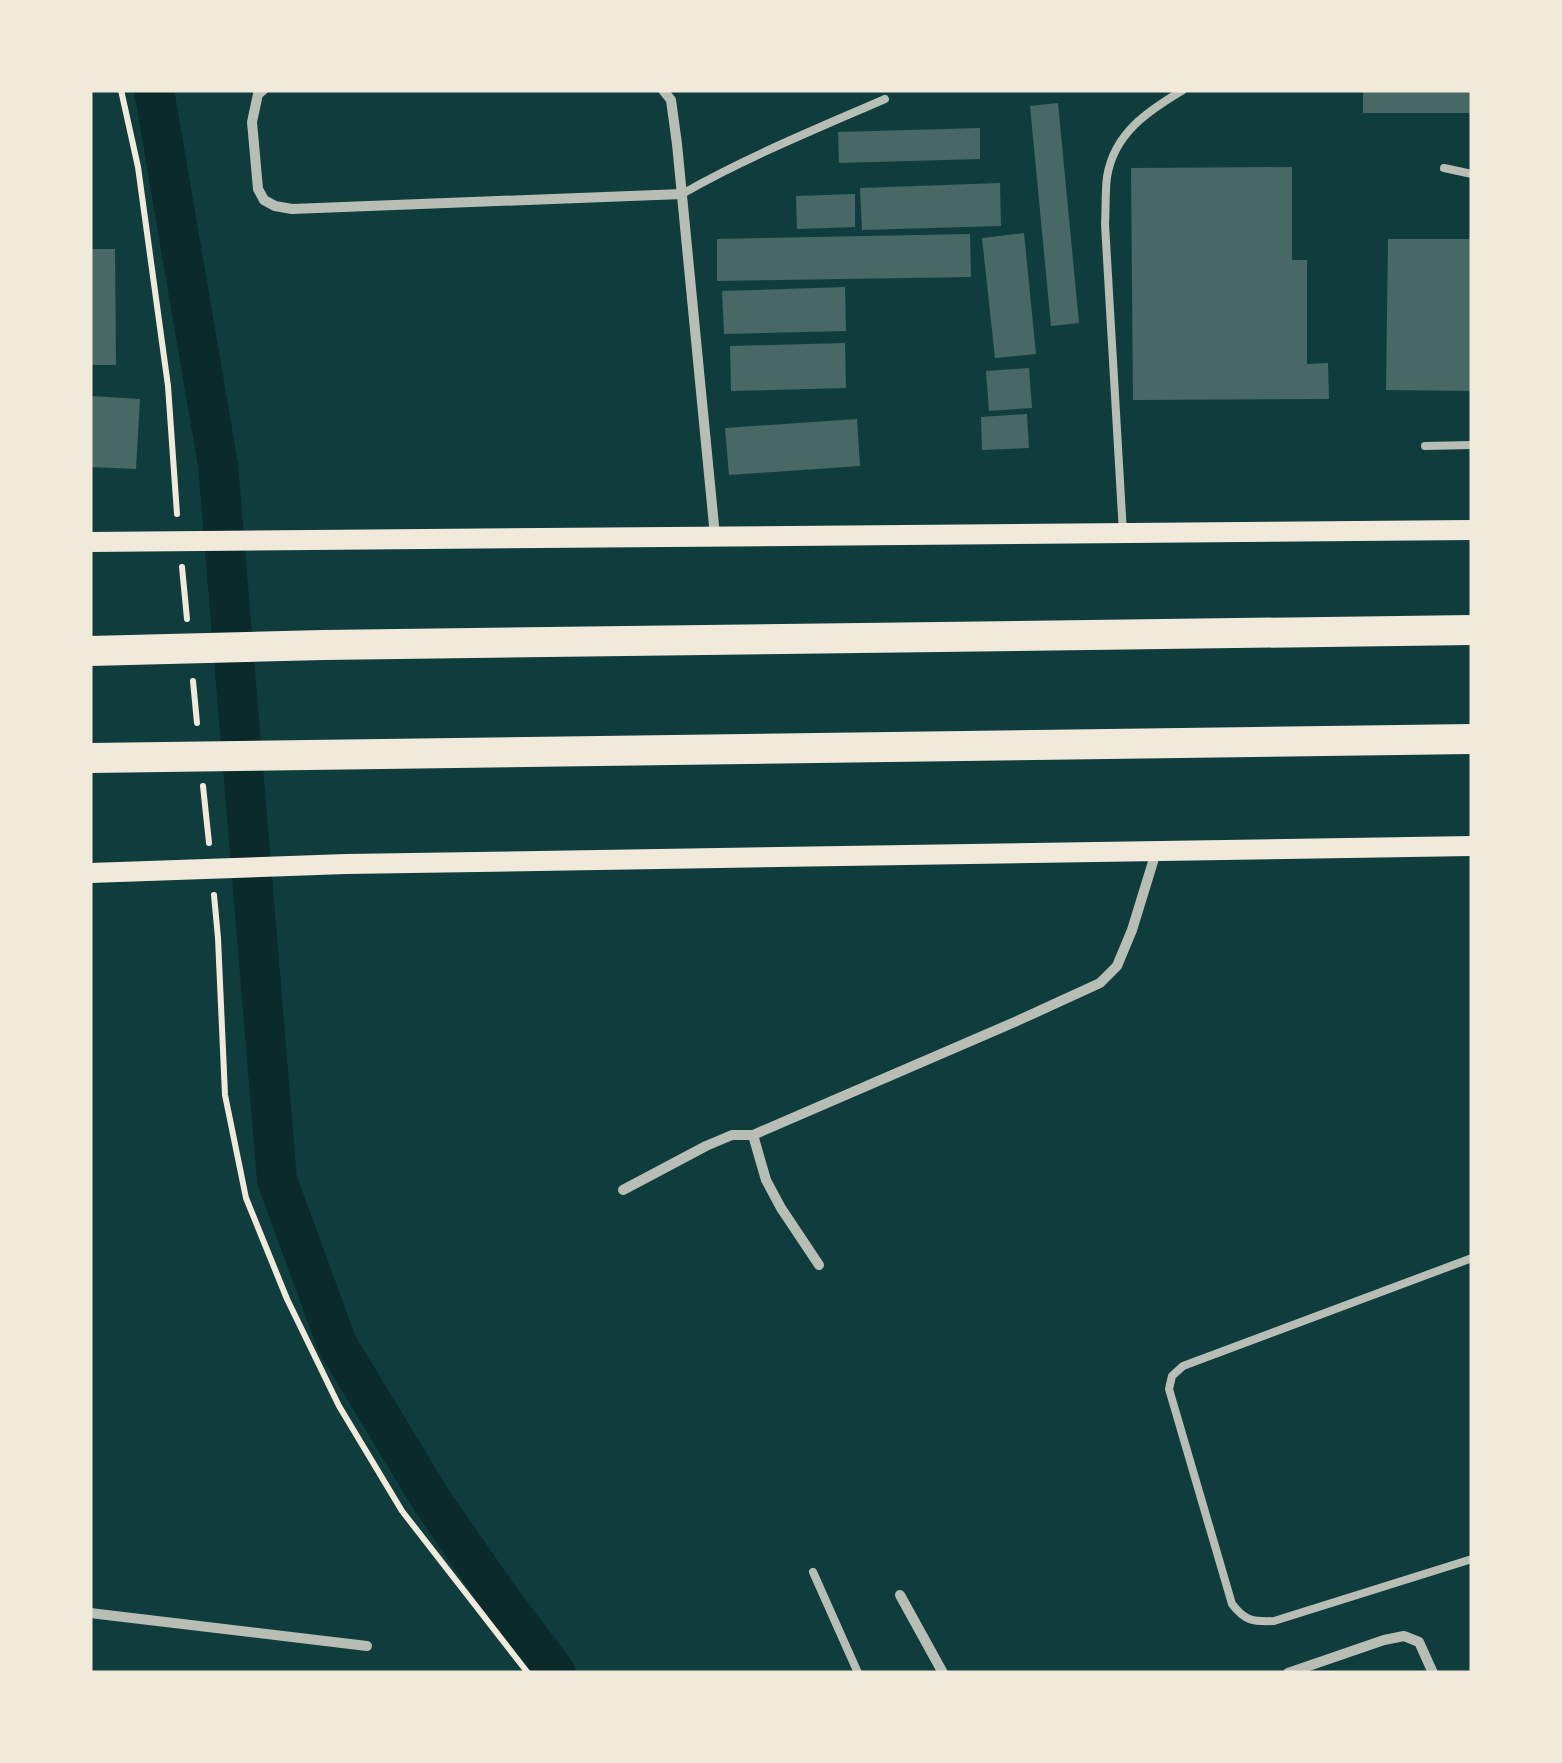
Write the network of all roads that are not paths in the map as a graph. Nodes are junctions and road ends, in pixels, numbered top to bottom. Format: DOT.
graph roads {
  1 [pos="263,90"];
  2 [pos="662,90"];
  3 [pos="1182,90"];
  4 [pos="885,100"];
  5 [pos="1444,168"];
  6 [pos="1472,174"];
  7 [pos="682,194"];
  8 [pos="1472,445"];
  9 [pos="1425,446"];
  10 [pos="1472,530"];
  11 [pos="1123,533"];
  12 [pos="715,536"];
  13 [pos="90,542"];
  14 [pos="1472,630"];
  15 [pos="90,652"];
  16 [pos="1472,739"];
  17 [pos="95,758"];
  18 [pos="1472,846"];
  19 [pos="1156,851"];
  20 [pos="100,873"];
  21 [pos="753,1136"];
  22 [pos="623,1190"];
  23 [pos="1472,1258"];
  24 [pos="819,1265"];
  25 [pos="1472,1559"];
  26 [pos="812,1572"];
  27 [pos="900,1594"];
  28 [pos="90,1613"];
  29 [pos="367,1646"];
  30 [pos="858,1673"];
  31 [pos="943,1673"];
  32 [pos="1288,1673"];
  33 [pos="1433,1673"];
  1 -- 7 [label="street"];
  2 -- 7 [label="street"];
  3 -- 11 [label="lane"];
  4 -- 7 [label="lane"];
  5 -- 6 [label="lane"];
  7 -- 12 [label="street"];
  8 -- 9 [label="lane"];
  10 -- 11 [label="main road"];
  11 -- 12 [label="main road"];
  12 -- 13 [label="main road"];
  14 -- 15 [label="highway"];
  16 -- 17 [label="highway"];
  18 -- 19 [label="main road"];
  19 -- 20 [label="main road"];
  19 -- 21 [label="street"];
  21 -- 22 [label="street"];
  21 -- 24 [label="street"];
  23 -- 25 [label="lane"];
  26 -- 30 [label="lane"];
  27 -- 31 [label="street"];
  28 -- 29 [label="street"];
  32 -- 33 [label="street"];
}
